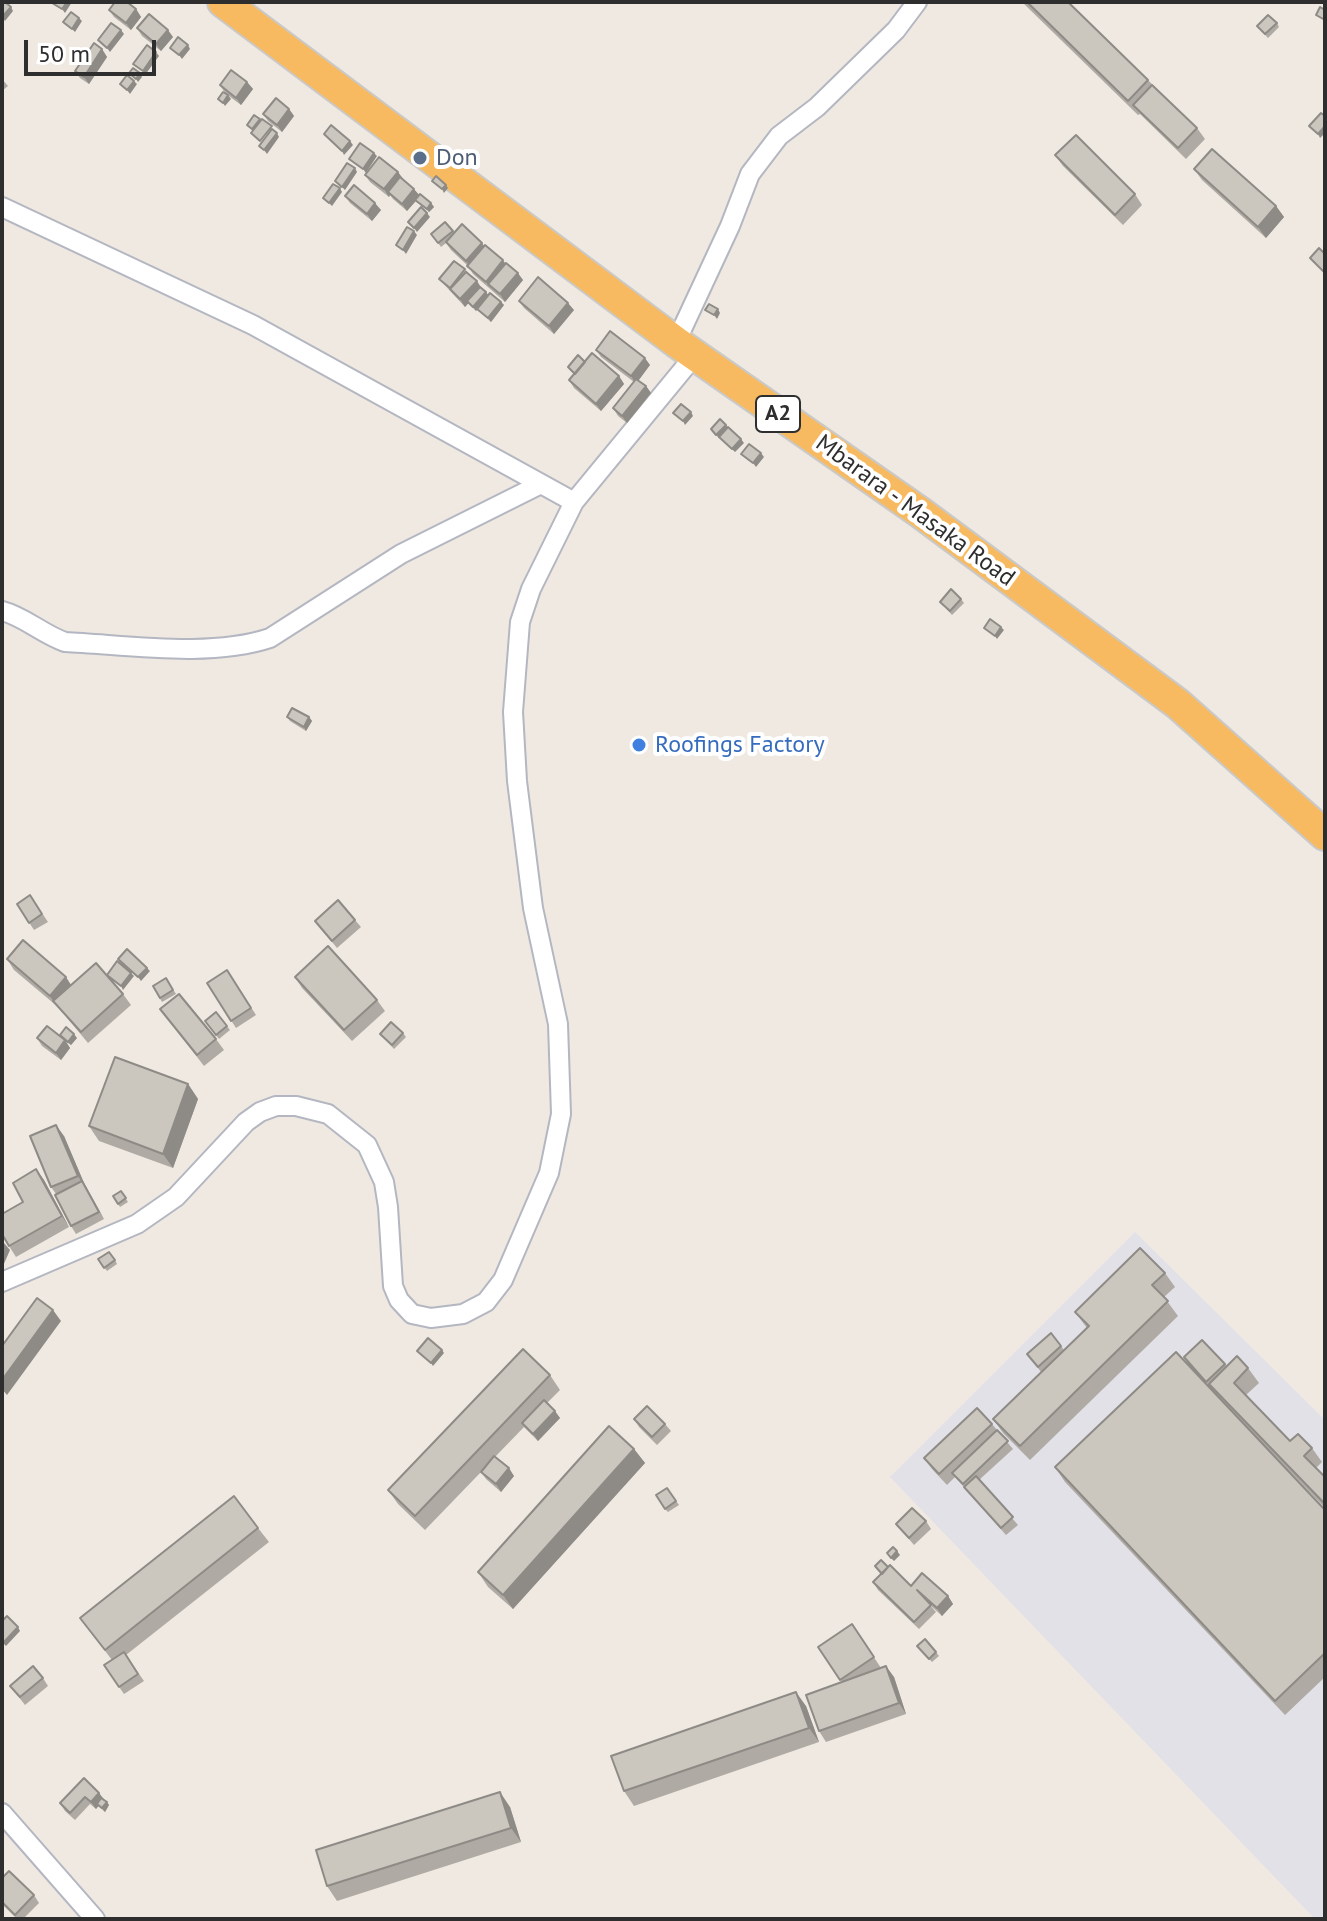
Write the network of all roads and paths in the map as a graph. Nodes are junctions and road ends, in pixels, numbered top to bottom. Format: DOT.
graph roads {
  1 [pos="223,2"];
  2 [pos="917,2"];
  3 [pos="2,207"];
  4 [pos="685,349"];
  5 [pos="541,484"];
  6 [pos="574,502"];
  7 [pos="2,611"];
  8 [pos="1325,835"];
  9 [pos="2,1282"];
  10 [pos="2,1813"];
  11 [pos="95,1919"];
  1 -- 4 [label="highway, Mbarara - Masaka Road / A2"];
  2 -- 4 [label="street"];
  3 -- 5 [label="street"];
  4 -- 6 [label="street"];
  4 -- 8 [label="highway, Mbarara - Masaka Road / A2"];
  5 -- 6 [label="street"];
  5 -- 7 [label="street"];
  6 -- 9 [label="street"];
  10 -- 11 [label="street"];
}
